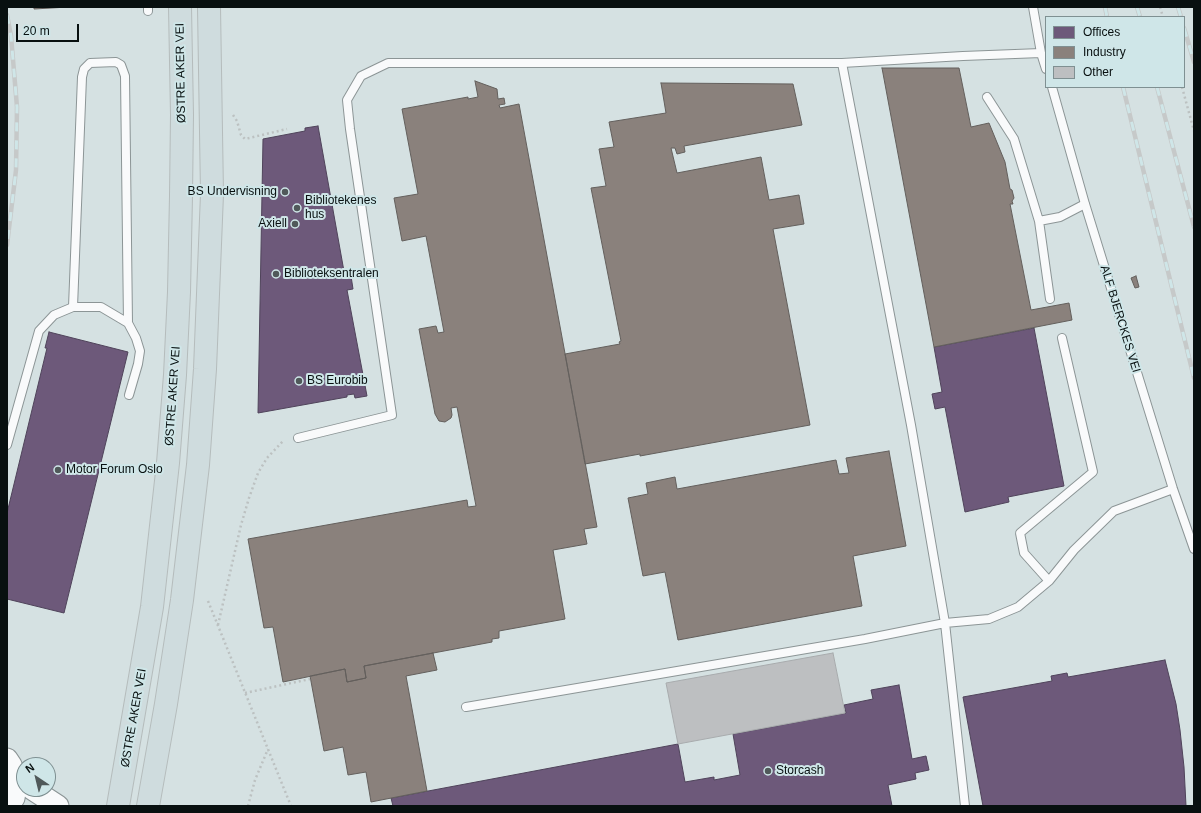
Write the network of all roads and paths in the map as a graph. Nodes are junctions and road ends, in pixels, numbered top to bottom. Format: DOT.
graph roads {
  1 [pos="180,7"];
  2 [pos="209,7"];
  3 [pos="1033,7"];
  4 [pos="1041,53"];
  5 [pos="842,63"];
  6 [pos="1045,66"];
  7 [pos="1052,88"];
  8 [pos="1182,88"];
  9 [pos="987,96"];
  10 [pos="230,113"];
  11 [pos="287,129"];
  12 [pos="1194,131"];
  13 [pos="1085,204"];
  14 [pos="1039,221"];
  15 [pos="1050,300"];
  16 [pos="73,307"];
  17 [pos="128,323"];
  18 [pos="1062,338"];
  19 [pos="129,395"];
  20 [pos="298,438"];
  21 [pos="7,445"];
  22 [pos="1173,490"];
  23 [pos="1194,549"];
  24 [pos="1049,581"];
  25 [pos="208,601"];
  26 [pos="945,623"];
  27 [pos="218,626"];
  28 [pos="310,679"];
  29 [pos="245,693"];
  30 [pos="466,707"];
  31 [pos="268,749"];
  32 [pos="15,772"];
  33 [pos="44,797"];
  34 [pos="55,805"];
  35 [pos="9,806"];
  36 [pos="118,806"];
  37 [pos="148,806"];
  38 [pos="248,806"];
  39 [pos="291,806"];
  40 [pos="965,806"];
  1 -- 36 [label="highway, ØSTRE AKER VEI"];
  2 -- 37 [label="highway"];
  3 -- 4 [label="lane"];
  4 -- 5 [label="lane"];
  4 -- 6 [label="lane"];
  5 -- 20 [label="lane"];
  5 -- 26 [label="lane"];
  7 -- 13 [label="lane, ALF BJERCKES VEI"];
  8 -- 12 [label="path"];
  9 -- 14 [label="lane"];
  10 -- 11 [label="path"];
  13 -- 14 [label="lane"];
  13 -- 22 [label="lane, ALF BJERCKES VEI"];
  14 -- 15 [label="lane"];
  16 -- 17 [label="lane"];
  16 -- 17 [label="lane"];
  16 -- 21 [label="lane"];
  17 -- 19 [label="lane"];
  18 -- 24 [label="lane"];
  20 -- 27 [label="path"];
  22 -- 23 [label="lane, ALF BJERCKES VEI"];
  22 -- 24 [label="lane"];
  24 -- 26 [label="lane"];
  25 -- 27 [label="path"];
  26 -- 30 [label="lane"];
  26 -- 40 [label="lane"];
  27 -- 29 [label="path"];
  28 -- 29 [label="path"];
  29 -- 31 [label="path"];
  31 -- 38 [label="path"];
  31 -- 39 [label="path"];
  32 -- 35 [label="street"];
  33 -- 34 [label="street"];
}
